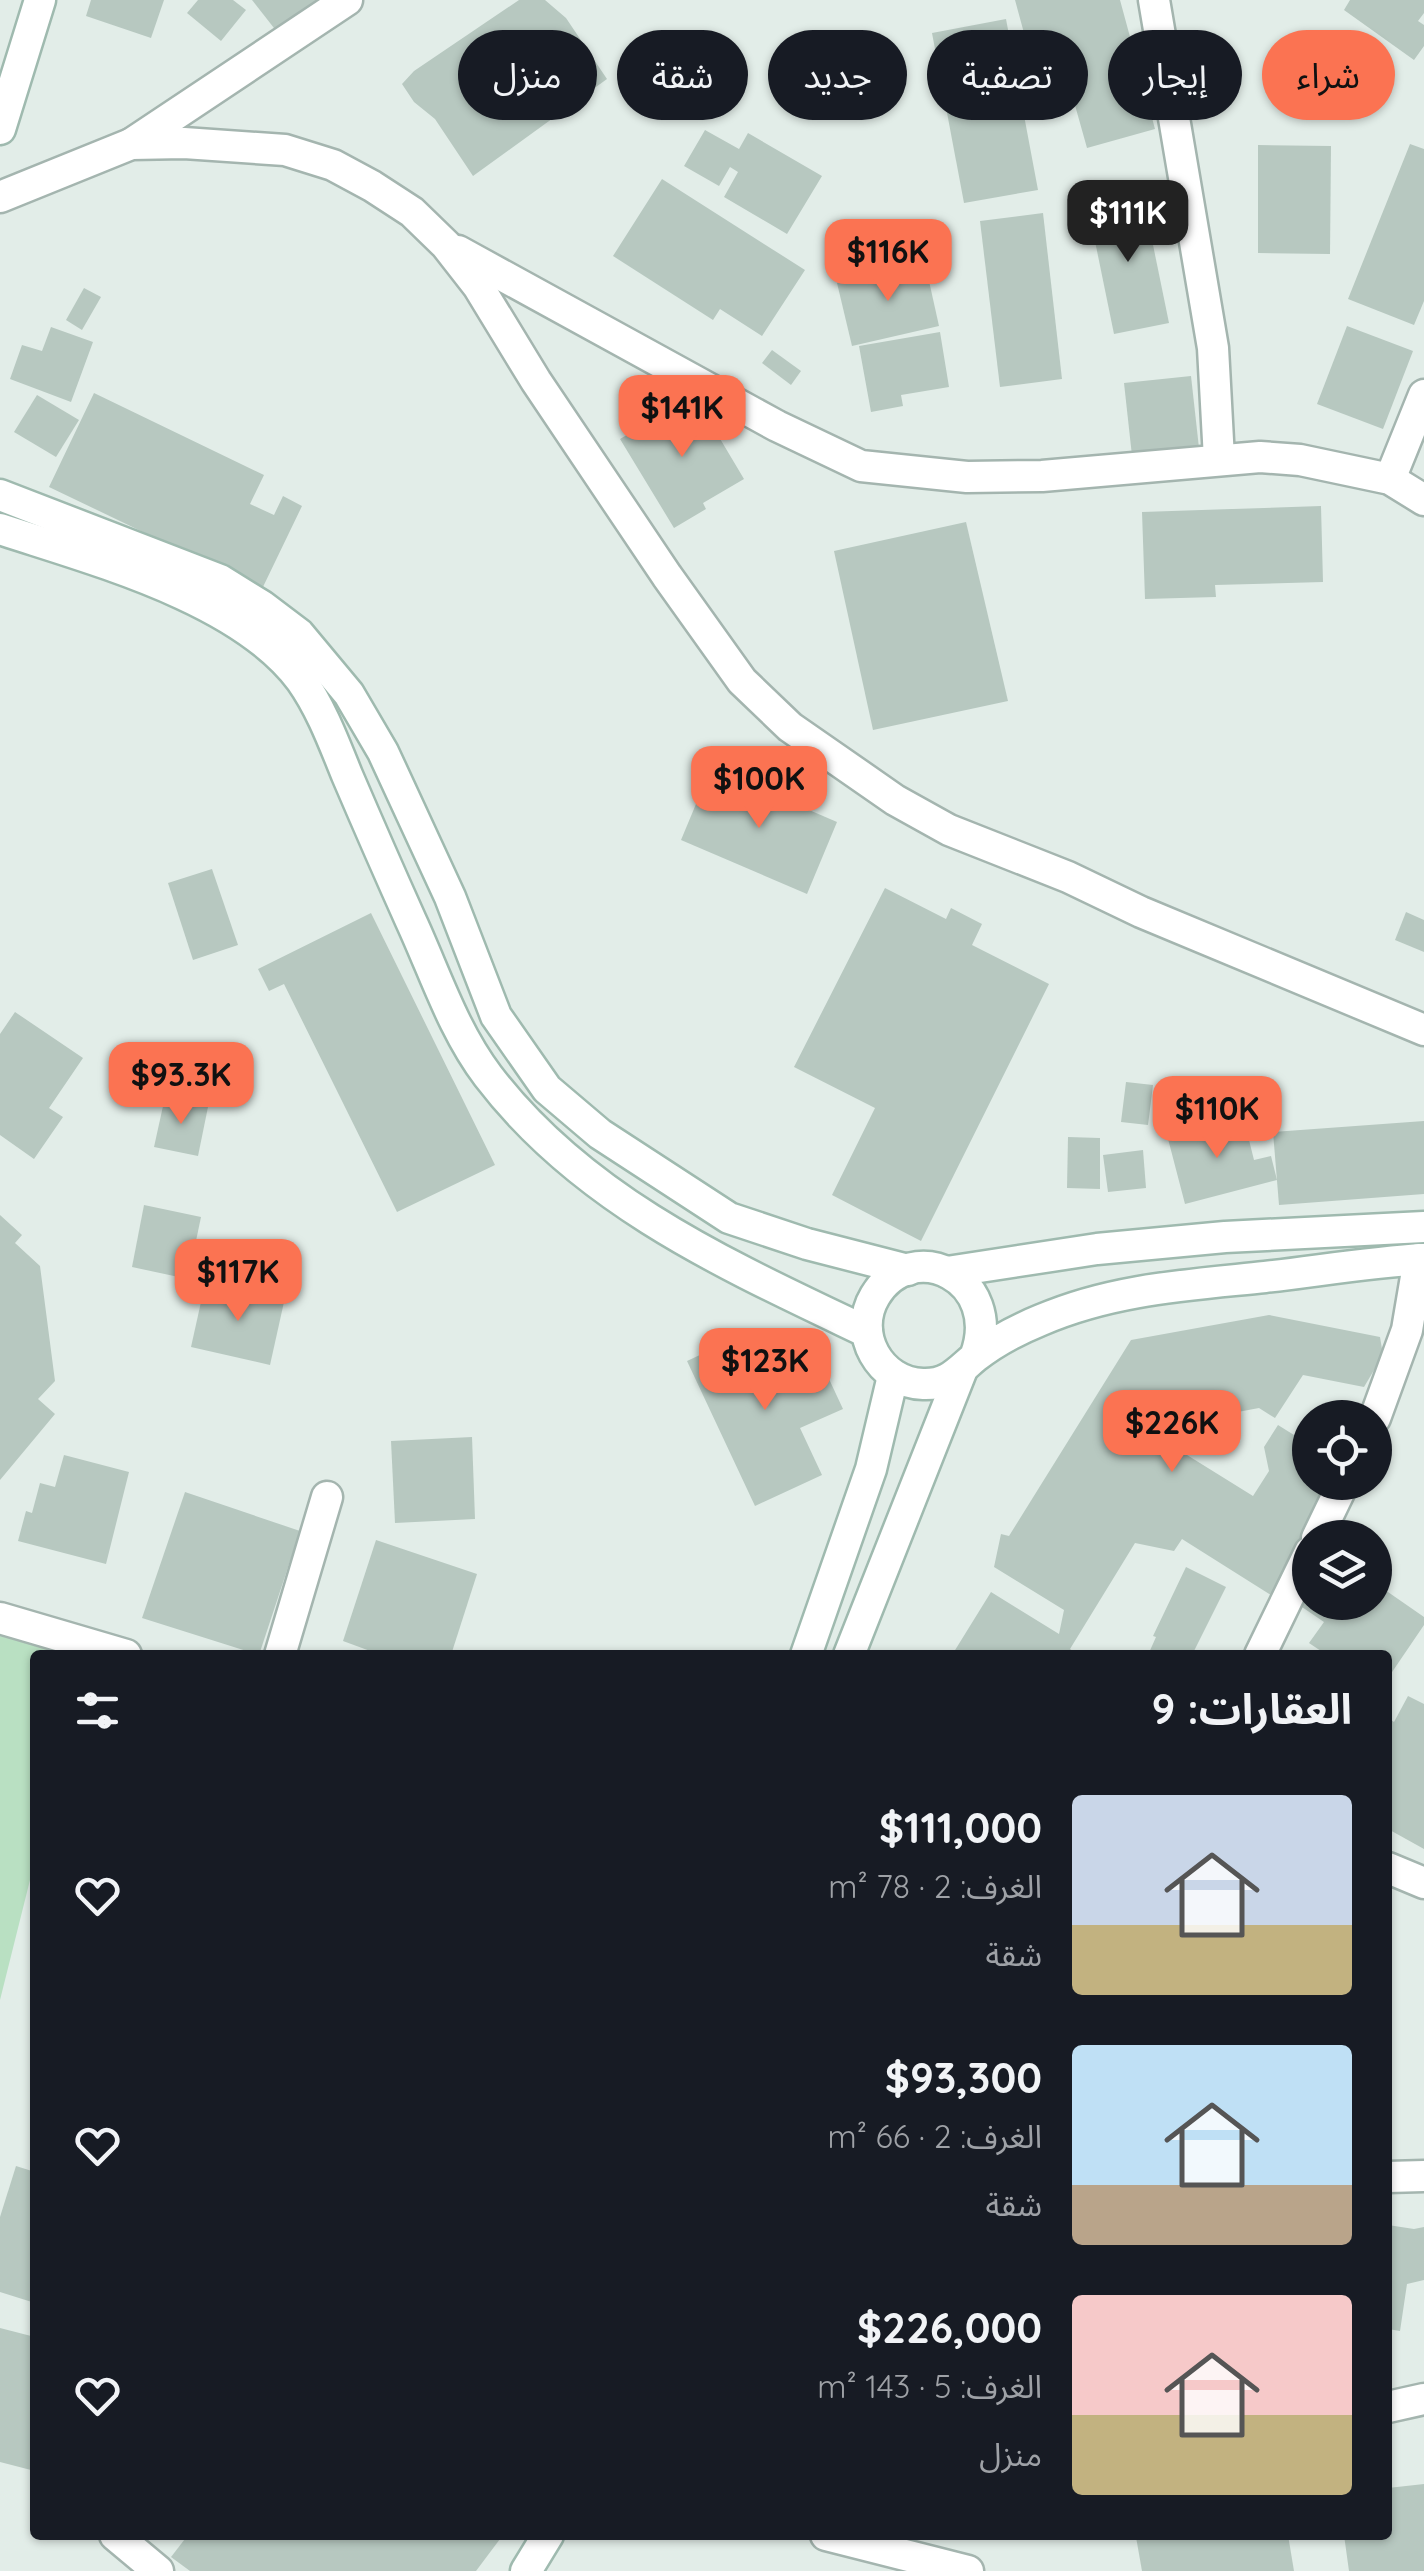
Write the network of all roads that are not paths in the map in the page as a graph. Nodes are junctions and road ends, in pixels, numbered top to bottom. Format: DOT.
graph roads {
  1 [pos="40,0"];
  2 [pos="348,0"];
  3 [pos="1154,0"];
  4 [pos="0,130"];
  5 [pos="131,144"];
  6 [pos="0,198"];
  7 [pos="446,245"];
  8 [pos="1424,394"];
  9 [pos="1219,459"];
  10 [pos="1390,480"];
  11 [pos="3,491"];
  12 [pos="1424,500"];
  13 [pos="0,529"];
  14 [pos="1424,1030"];
  15 [pos="1424,1227"];
  16 [pos="1421,1259"];
  17 [pos="908,1270"];
  18 [pos="947,1272"];
  19 [pos="867,1332"];
  20 [pos="968,1365"];
  21 [pos="893,1376"];
  22 [pos="1382,1400"];
  23 [pos="326,1497"];
  24 [pos="1292,1589"];
  25 [pos="0,1618"];
  26 [pos="109,1650"];
  27 [pos="281,1650"];
  28 [pos="814,1650"];
  29 [pos="851,1650"];
  30 [pos="1262,1650"];
  31 [pos="1392,1870"];
  32 [pos="1424,1883"];
  33 [pos="1424,2176"];
  34 [pos="1392,2177"];
  35 [pos="1424,2399"];
  36 [pos="1392,2406"];
  37 [pos="121,2540"];
  38 [pos="545,2540"];
  39 [pos="846,2540"];
  40 [pos="158,2571"];
  41 [pos="526,2571"];
  42 [pos="968,2571"];
  1 -- 4 [label="street"];
  2 -- 5 [label="street"];
  3 -- 9 [label="street"];
  5 -- 6 [label="street"];
  5 -- 7 [label="street"];
  7 -- 9 [label="street"];
  7 -- 14 [label="street"];
  8 -- 10 [label="street"];
  9 -- 10 [label="street"];
  10 -- 12 [label="street"];
  11 -- 17 [label="street"];
  13 -- 19 [label="street"];
  15 -- 18 [label="street"];
  16 -- 20 [label="street"];
  16 -- 22 [label="street"];
  17 -- 18 [label="street"];
  17 -- 19 [label="street"];
  18 -- 20 [label="street"];
  19 -- 21 [label="street"];
  20 -- 21 [label="street"];
  20 -- 29 [label="street"];
  21 -- 28 [label="street"];
  23 -- 27 [label="street"];
  24 -- 30 [label="street"];
  25 -- 26 [label="street"];
  31 -- 32 [label="street"];
  33 -- 34 [label="street"];
  35 -- 36 [label="street"];
  37 -- 40 [label="street"];
  38 -- 41 [label="street"];
  39 -- 42 [label="street"];
}
